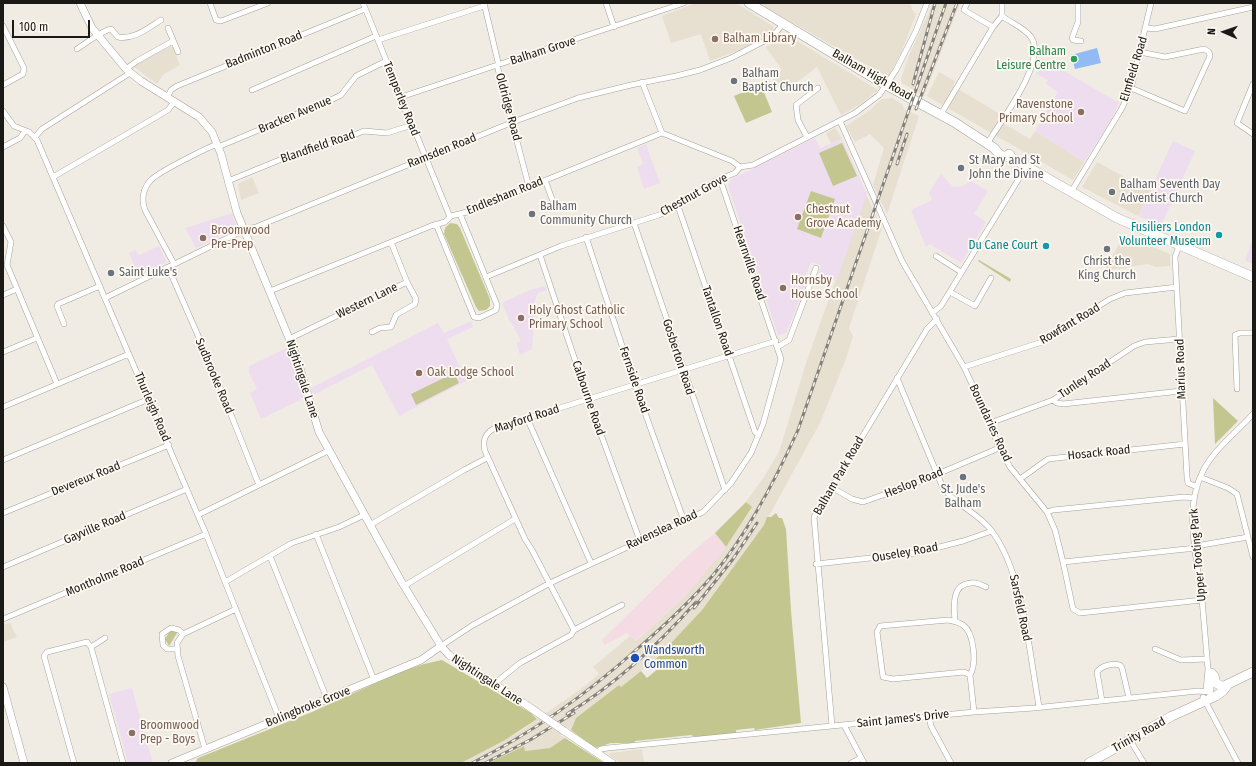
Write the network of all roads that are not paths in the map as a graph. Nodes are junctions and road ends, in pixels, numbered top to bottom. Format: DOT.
graph roads {
  1 [pos="80,3"];
  2 [pos="210,3"];
  3 [pos="268,3"];
  4 [pos="606,3"];
  5 [pos="684,3"];
  6 [pos="749,3"];
  7 [pos="927,3"];
  8 [pos="967,3"];
  9 [pos="1002,3"];
  10 [pos="1078,3"];
  11 [pos="1152,3"];
  12 [pos="484,4"];
  13 [pos="364,6"];
  14 [pos="1253,8"];
  15 [pos="1002,16"];
  16 [pos="161,20"];
  17 [pos="783,24"];
  18 [pos="3,26"];
  19 [pos="614,27"];
  20 [pos="168,28"];
  21 [pos="993,28"];
  22 [pos="1146,28"];
  23 [pos="99,36"];
  24 [pos="377,38"];
  25 [pos="173,41"];
  26 [pos="1081,41"];
  27 [pos="77,49"];
  28 [pos="178,52"];
  29 [pos="1140,52"];
  30 [pos="386,61"];
  31 [pos="498,66"];
  32 [pos="128,71"];
  33 [pos="642,82"];
  34 [pos="1253,84"];
  35 [pos="3,85"];
  36 [pos="887,85"];
  37 [pos="818,88"];
  38 [pos="1131,88"];
  39 [pos="252,90"];
  40 [pos="401,97"];
  41 [pos="167,98"];
  42 [pos="174,102"];
  43 [pos="3,111"];
  44 [pos="941,114"];
  45 [pos="840,121"];
  46 [pos="513,122"];
  47 [pos="412,125"];
  48 [pos="25,131"];
  49 [pos="662,133"];
  50 [pos="1253,134"];
  51 [pos="35,137"];
  52 [pos="807,137"];
  53 [pos="218,145"];
  54 [pos="991,146"];
  55 [pos="3,147"];
  56 [pos="425,158"];
  57 [pos="740,167"];
  58 [pos="1026,167"];
  59 [pos="53,177"];
  60 [pos="720,179"];
  61 [pos="546,180"];
  62 [pos="228,181"];
  63 [pos="529,187"];
  64 [pos="1071,193"];
  65 [pos="552,199"];
  66 [pos="678,206"];
  67 [pos="460,214"];
  68 [pos="450,217"];
  69 [pos="634,223"];
  70 [pos="436,224"];
  71 [pos="3,226"];
  72 [pos="245,231"];
  73 [pos="586,237"];
  74 [pos="391,242"];
  75 [pos="1180,246"];
  76 [pos="540,255"];
  77 [pos="936,256"];
  78 [pos="174,264"];
  79 [pos="168,267"];
  80 [pos="816,268"];
  81 [pos="962,272"];
  82 [pos="486,277"];
  83 [pos="1253,277"];
  84 [pos="992,278"];
  85 [pos="407,282"];
  86 [pos="100,286"];
  87 [pos="1177,287"];
  88 [pos="17,289"];
  89 [pos="270,291"];
  90 [pos="950,292"];
  91 [pos="3,295"];
  92 [pos="105,298"];
  93 [pos="932,313"];
  94 [pos="937,320"];
  95 [pos="64,324"];
  96 [pos="372,332"];
  97 [pos="1253,333"];
  98 [pos="37,338"];
  99 [pos="289,339"];
  100 [pos="1180,339"];
  101 [pos="777,344"];
  102 [pos="3,352"];
  103 [pos="129,354"];
  104 [pos="729,356"];
  105 [pos="964,367"];
  106 [pos="683,370"];
  107 [pos="897,378"];
  108 [pos="57,384"];
  109 [pos="635,385"];
  110 [pos="1237,389"];
  111 [pos="1182,391"];
  112 [pos="149,399"];
  113 [pos="588,399"];
  114 [pos="1054,400"];
  115 [pos="3,407"];
  116 [pos="1253,414"];
  117 [pos="527,418"];
  118 [pos="990,423"];
  119 [pos="759,435"];
  120 [pos="1185,444"];
  121 [pos="168,445"];
  122 [pos="999,448"];
  123 [pos="328,451"];
  124 [pos="487,458"];
  125 [pos="3,460"];
  126 [pos="937,474"];
  127 [pos="1200,477"];
  128 [pos="1020,479"];
  129 [pos="259,485"];
  130 [pos="831,487"];
  131 [pos="1197,487"];
  132 [pos="187,489"];
  133 [pos="725,490"];
  134 [pos="1194,498"];
  135 [pos="1047,512"];
  136 [pos="3,513"];
  137 [pos="198,515"];
  138 [pos="364,515"];
  139 [pos="515,520"];
  140 [pos="684,521"];
  141 [pos="370,525"];
  142 [pos="992,531"];
  143 [pos="206,534"];
  144 [pos="316,534"];
  145 [pos="1248,537"];
  146 [pos="640,541"];
  147 [pos="1196,547"];
  148 [pos="270,556"];
  149 [pos="1253,557"];
  150 [pos="1063,562"];
  151 [pos="591,563"];
  152 [pos="816,564"];
  153 [pos="3,567"];
  154 [pos="225,582"];
  155 [pos="550,583"];
  156 [pos="404,586"];
  157 [pos="986,586"];
  158 [pos="1202,600"];
  159 [pos="622,606"];
  160 [pos="236,609"];
  161 [pos="3,619"];
  162 [pos="955,621"];
  163 [pos="574,630"];
  164 [pos="183,634"];
  165 [pos="105,638"];
  166 [pos="441,646"];
  167 [pos="91,647"];
  168 [pos="176,649"];
  169 [pos="1155,649"];
  170 [pos="1207,659"];
  171 [pos="1210,671"];
  172 [pos="1253,672"];
  173 [pos="970,675"];
  174 [pos="374,680"];
  175 [pos="494,684"];
  176 [pos="1225,686"];
  177 [pos="3,687"];
  178 [pos="1208,695"];
  179 [pos="1129,698"];
  180 [pos="326,699"];
  181 [pos="1102,701"];
  182 [pos="1039,706"];
  183 [pos="974,712"];
  184 [pos="929,717"];
  185 [pos="279,718"];
  186 [pos="844,725"];
  187 [pos="832,726"];
  188 [pos="1130,740"];
  189 [pos="205,749"];
  190 [pos="597,753"];
  191 [pos="861,758"];
  192 [pos="24,763"];
  193 [pos="74,763"];
  194 [pos="123,763"];
  195 [pos="172,763"];
  196 [pos="612,763"];
  197 [pos="851,763"];
  198 [pos="864,763"];
  199 [pos="951,763"];
  200 [pos="1089,763"];
  201 [pos="1144,763"];
  202 [pos="1238,763"];
  1 -- 23 [label="main road, Nightingale Lane"];
  2 -- 3 [label="street"];
  4 -- 19 [label="street"];
  5 -- 19 [label="street, Balham Grove"];
  6 -- 17 [label="highway, Balham High Road"];
  7 -- 36 [label="street, Chestnut Grove"];
  8 -- 21 [label="street"];
  9 -- 15 [label="street"];
  10 -- 26 [label="street"];
  11 -- 22 [label="street, Elmfield Road"];
  12 -- 24 [label="street"];
  12 -- 31 [label="street, Oldridge Road"];
  13 -- 24 [label="street, Temperley Road"];
  13 -- 41 [label="street, Badminton Road"];
  14 -- 22 [label="street"];
  15 -- 21 [label="street"];
  15 -- 54 [label="street"];
  16 -- 23 [label="street"];
  17 -- 33 [label="street, Ramsden Road"];
  17 -- 36 [label="highway, Balham High Road"];
  18 -- 35 [label="street"];
  19 -- 31 [label="street, Balham Grove"];
  20 -- 25 [label="street"];
  21 -- 44 [label="street"];
  22 -- 29 [label="street, Elmfield Road"];
  23 -- 27 [label="street"];
  23 -- 32 [label="main road, Nightingale Lane"];
  24 -- 30 [label="street, Temperley Road"];
  24 -- 39 [label="street"];
  25 -- 28 [label="street"];
  25 -- 32 [label="street"];
  29 -- 38 [label="street, Elmfield Road"];
  29 -- 38 [label="street"];
  30 -- 40 [label="street, Temperley Road"];
  30 -- 53 [label="street, Bracken Avenue"];
  31 -- 40 [label="street, Balham Grove"];
  31 -- 46 [label="street, Oldridge Road"];
  32 -- 41 [label="main road, Nightingale Lane"];
  32 -- 51 [label="street"];
  33 -- 46 [label="street, Ramsden Road"];
  33 -- 49 [label="street"];
  34 -- 50 [label="street"];
  36 -- 44 [label="highway, Balham High Road"];
  36 -- 45 [label="street, Chestnut Grove"];
  37 -- 52 [label="street"];
  38 -- 64 [label="street, Elmfield Road"];
  40 -- 47 [label="street, Temperley Road"];
  41 -- 42 [label="main road, Nightingale Lane"];
  42 -- 53 [label="main road, Nightingale Lane"];
  42 -- 59 [label="street"];
  43 -- 48 [label="street"];
  44 -- 54 [label="highway, Balham High Road"];
  45 -- 52 [label="street, Chestnut Grove"];
  45 -- 93 [label="street, Boundaries Road"];
  46 -- 56 [label="street, Ramsden Road"];
  46 -- 63 [label="street, Oldridge Road"];
  47 -- 56 [label="street, Temperley Road"];
  47 -- 62 [label="street, Blandfield Road"];
  48 -- 51 [label="street"];
  48 -- 55 [label="street"];
  49 -- 57 [label="street"];
  49 -- 61 [label="street, Endlesham Road"];
  51 -- 59 [label="street, Thurleigh Road"];
  52 -- 57 [label="street, Chestnut Grove"];
  53 -- 62 [label="main road, Nightingale Lane"];
  53 -- 78 [label="street, Bracken Avenue"];
  54 -- 58 [label="highway, Balham High Road"];
  56 -- 68 [label="street, Temperley Road"];
  56 -- 72 [label="street, Ramsden Road"];
  57 -- 60 [label="street, Chestnut Grove"];
  58 -- 64 [label="highway, Balham High Road"];
  58 -- 81 [label="street"];
  59 -- 86 [label="street, Thurleigh Road"];
  60 -- 66 [label="street, Chestnut Grove"];
  60 -- 101 [label="street, Hearnville Road"];
  61 -- 63 [label="street, Endlesham Road"];
  61 -- 65 [label="street"];
  62 -- 72 [label="main road, Nightingale Lane"];
  63 -- 67 [label="street, Endlesham Road"];
  64 -- 75 [label="highway, Balham High Road"];
  66 -- 69 [label="street, Chestnut Grove"];
  66 -- 104 [label="street, Tantallon Road"];
  67 -- 68 [label="street, Endlesham Road"];
  67 -- 82 [label="street"];
  68 -- 70 [label="street, Endlesham Road"];
  69 -- 73 [label="street, Chestnut Grove"];
  69 -- 106 [label="street, Gosberton Road"];
  70 -- 74 [label="street, Endlesham Road"];
  70 -- 82 [label="street"];
  71 -- 88 [label="street"];
  72 -- 78 [label="street, Ramsden Road"];
  72 -- 89 [label="main road, Nightingale Lane"];
  73 -- 76 [label="street, Chestnut Grove"];
  73 -- 109 [label="street, Fernside Road"];
  74 -- 85 [label="street, Western Lane"];
  74 -- 89 [label="street, Endlesham Road"];
  75 -- 83 [label="highway, Balham High Road"];
  75 -- 87 [label="street, Marius Road"];
  76 -- 82 [label="street, Chestnut Grove"];
  76 -- 113 [label="street, Calbourne Road"];
  77 -- 81 [label="street"];
  78 -- 79 [label="street, Ramsden Road"];
  79 -- 92 [label="street, Ramsden Road"];
  79 -- 129 [label="street, Sudbrooke Road"];
  80 -- 101 [label="street"];
  81 -- 90 [label="street"];
  84 -- 90 [label="street"];
  85 -- 96 [label="street"];
  85 -- 99 [label="street, Western Lane"];
  86 -- 92 [label="street, Thurleigh Road"];
  86 -- 95 [label="street"];
  87 -- 100 [label="street, Marius Road"];
  87 -- 105 [label="street, Rowfant Road"];
  88 -- 91 [label="street"];
  88 -- 98 [label="street"];
  89 -- 99 [label="main road, Nightingale Lane"];
  90 -- 93 [label="street"];
  92 -- 103 [label="street, Thurleigh Road"];
  93 -- 94 [label="street, Boundaries Road"];
  94 -- 105 [label="street, Boundaries Road"];
  94 -- 107 [label="street, Balham Park Road"];
  97 -- 110 [label="street"];
  98 -- 102 [label="street"];
  98 -- 108 [label="street"];
  99 -- 123 [label="main road, Nightingale Lane"];
  100 -- 111 [label="street, Marius Road"];
  100 -- 114 [label="street, Tunley Road"];
  101 -- 104 [label="street, Mayford Road"];
  101 -- 119 [label="street, Ravenslea Road"];
  103 -- 108 [label="street"];
  103 -- 112 [label="street, Thurleigh Road"];
  104 -- 106 [label="street, Mayford Road"];
  104 -- 119 [label="street, Tantallon Road"];
  105 -- 118 [label="street, Boundaries Road"];
  106 -- 109 [label="street, Mayford Road"];
  106 -- 133 [label="street, Gosberton Road"];
  107 -- 126 [label="street, Sarsfeld Road"];
  107 -- 130 [label="street, Balham Park Road"];
  108 -- 115 [label="street"];
  109 -- 113 [label="street, Mayford Road"];
  109 -- 140 [label="street, Fernside Road"];
  111 -- 114 [label="street"];
  111 -- 120 [label="street, Marius Road"];
  112 -- 121 [label="street, Thurleigh Road"];
  112 -- 125 [label="street"];
  113 -- 117 [label="street, Mayford Road"];
  113 -- 146 [label="street, Calbourne Road"];
  114 -- 118 [label="street, Tunley Road"];
  116 -- 127 [label="street, Upper Tooting Park"];
  117 -- 124 [label="street, Mayford Road"];
  117 -- 151 [label="street"];
  118 -- 122 [label="street, Boundaries Road"];
  119 -- 133 [label="street, Ravenslea Road"];
  120 -- 128 [label="street, Hosack Road"];
  120 -- 131 [label="street, Marius Road"];
  121 -- 132 [label="street, Thurleigh Road"];
  121 -- 136 [label="street, Devereux Road"];
  122 -- 126 [label="street, Heslop Road"];
  122 -- 128 [label="street, Boundaries Road"];
  123 -- 129 [label="street"];
  123 -- 138 [label="main road, Nightingale Lane"];
  124 -- 139 [label="street, Mayford Road"];
  124 -- 141 [label="street"];
  126 -- 130 [label="street, Heslop Road"];
  126 -- 142 [label="street, Sarsfeld Road"];
  127 -- 131 [label="street, Upper Tooting Park"];
  127 -- 145 [label="street"];
  128 -- 135 [label="street, Boundaries Road"];
  129 -- 137 [label="street"];
  130 -- 152 [label="street, Balham Park Road"];
  131 -- 134 [label="street, Upper Tooting Park"];
  132 -- 137 [label="street, Thurleigh Road"];
  132 -- 153 [label="street, Gayville Road"];
  133 -- 140 [label="street, Ravenslea Road"];
  134 -- 135 [label="street"];
  134 -- 147 [label="street, Upper Tooting Park"];
  135 -- 150 [label="street, Boundaries Road"];
  137 -- 143 [label="street, Thurleigh Road"];
  138 -- 141 [label="main road, Nightingale Lane"];
  138 -- 144 [label="street"];
  139 -- 155 [label="street, Mayford Road"];
  139 -- 156 [label="street"];
  140 -- 146 [label="street, Ravenslea Road"];
  141 -- 156 [label="main road, Nightingale Lane"];
  142 -- 152 [label="street, Ouseley Road"];
  142 -- 182 [label="street, Sarsfeld Road"];
  143 -- 154 [label="street, Thurleigh Road"];
  143 -- 161 [label="street, Montholme Road"];
  144 -- 148 [label="street"];
  144 -- 174 [label="street"];
  145 -- 147 [label="street"];
  145 -- 149 [label="street"];
  146 -- 151 [label="street, Ravenslea Road"];
  147 -- 150 [label="street"];
  147 -- 158 [label="street, Upper Tooting Park"];
  148 -- 154 [label="street"];
  148 -- 180 [label="street"];
  150 -- 158 [label="street, Boundaries Road"];
  151 -- 155 [label="street, Ravenslea Road"];
  152 -- 187 [label="street, Balham Park Road"];
  154 -- 160 [label="street, Thurleigh Road"];
  155 -- 163 [label="street, Mayford Road"];
  155 -- 166 [label="street, Ravenslea Road"];
  156 -- 166 [label="main road, Nightingale Lane"];
  157 -- 162 [label="street"];
  158 -- 170 [label="street, Upper Tooting Park"];
  159 -- 163 [label="street"];
  160 -- 164 [label="street"];
  160 -- 185 [label="street, Thurleigh Road"];
  162 -- 173 [label="street"];
  162 -- 173 [label="street"];
  163 -- 175 [label="street"];
  164 -- 168 [label="street"];
  164 -- 168 [label="street"];
  165 -- 167 [label="street"];
  166 -- 174 [label="main road, Bolingbroke Grove"];
  166 -- 175 [label="main road, Nightingale Lane"];
  167 -- 193 [label="street"];
  167 -- 194 [label="street"];
  168 -- 189 [label="street"];
  169 -- 170 [label="street"];
  170 -- 171 [label="street, Upper Tooting Park"];
  171 -- 176 [label="highway"];
  171 -- 178 [label="street, Upper Tooting Park"];
  172 -- 176 [label="highway, Trinity Road"];
  173 -- 183 [label="street"];
  174 -- 180 [label="main road, Bolingbroke Grove"];
  175 -- 190 [label="main road, Nightingale Lane, bridge"];
  176 -- 178 [label="highway, Trinity Road"];
  177 -- 192 [label="main road"];
  178 -- 179 [label="street, Saint James's Drive"];
  178 -- 188 [label="highway, Trinity Road"];
  178 -- 202 [label="street"];
  179 -- 181 [label="street, Saint James's Drive"];
  179 -- 181 [label="street"];
  180 -- 185 [label="main road, Bolingbroke Grove"];
  181 -- 182 [label="street, Saint James's Drive"];
  182 -- 183 [label="street, Saint James's Drive"];
  183 -- 184 [label="street, Saint James's Drive"];
  184 -- 186 [label="street, Saint James's Drive"];
  184 -- 199 [label="street"];
  185 -- 189 [label="main road, Bolingbroke Grove"];
  186 -- 187 [label="street, Saint James's Drive"];
  186 -- 191 [label="street"];
  187 -- 190 [label="street, Saint James's Drive"];
  188 -- 200 [label="highway, Trinity Road"];
  188 -- 201 [label="street"];
  189 -- 195 [label="main road, Bolingbroke Grove"];
  190 -- 196 [label="main road, Nightingale Lane"];
  191 -- 197 [label="street"];
  191 -- 198 [label="street"];
}
